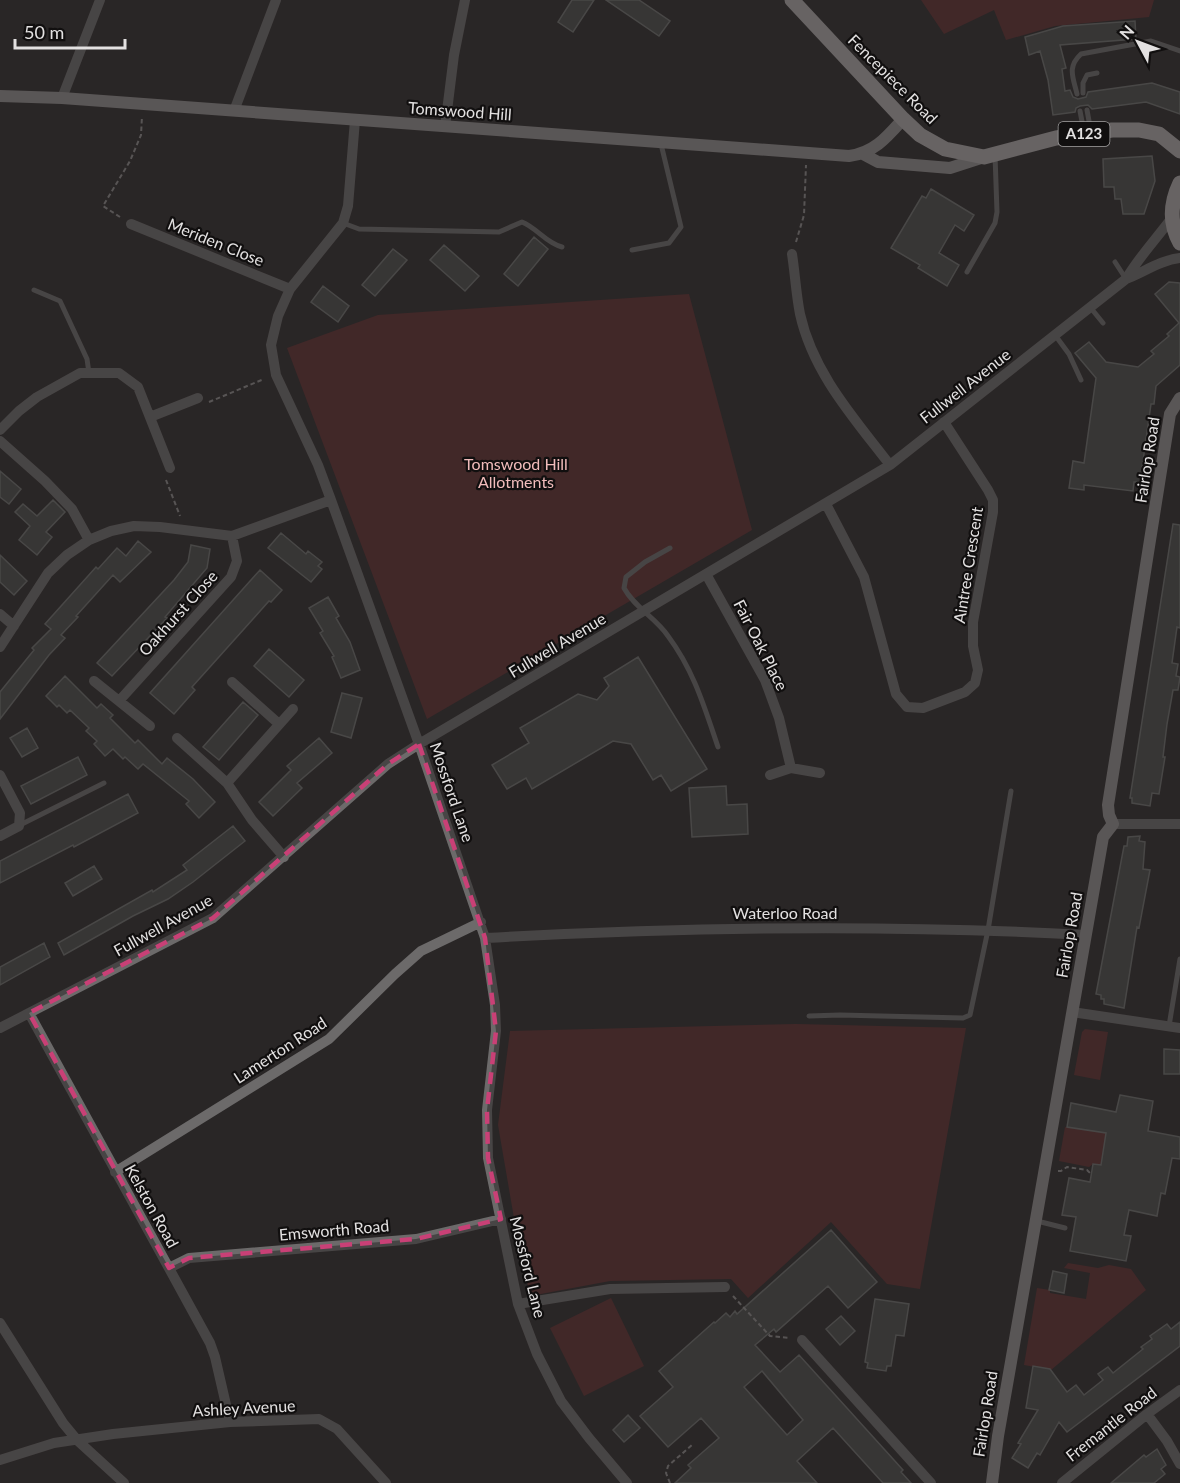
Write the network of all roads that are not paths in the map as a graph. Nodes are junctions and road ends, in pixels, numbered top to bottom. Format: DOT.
graph roads {
  1 [pos="100,0"];
  2 [pos="276,0"];
  3 [pos="465,0"];
  4 [pos="792,0"];
  5 [pos="1180,51"];
  6 [pos="1097,73"];
  7 [pos="0,96"];
  8 [pos="62,98"];
  9 [pos="234,111"];
  10 [pos="1083,111"];
  11 [pos="903,119"];
  12 [pos="355,120"];
  13 [pos="445,127"];
  14 [pos="1088,134"];
  15 [pos="660,142"];
  16 [pos="1180,150"];
  17 [pos="863,154"];
  18 [pos="989,156"];
  19 [pos="1180,183"];
  20 [pos="1171,219"];
  21 [pos="131,224"];
  22 [pos="343,224"];
  23 [pos="1180,243"];
  24 [pos="562,247"];
  25 [pos="632,250"];
  26 [pos="792,254"];
  27 [pos="1180,258"];
  28 [pos="1114,262"];
  29 [pos="967,272"];
  30 [pos="1126,279"];
  31 [pos="290,289"];
  32 [pos="34,290"];
  33 [pos="1090,308"];
  34 [pos="1103,323"];
  35 [pos="1055,335"];
  36 [pos="89,373"];
  37 [pos="1081,380"];
  38 [pos="198,398"];
  39 [pos="1180,398"];
  40 [pos="150,417"];
  41 [pos="944,422"];
  42 [pos="0,430"];
  43 [pos="0,441"];
  44 [pos="890,465"];
  45 [pos="170,468"];
  46 [pos="331,500"];
  47 [pos="826,504"];
  48 [pos="232,536"];
  49 [pos="89,540"];
  50 [pos="670,548"];
  51 [pos="706,574"];
  52 [pos="645,610"];
  53 [pos="0,614"];
  54 [pos="14,626"];
  55 [pos="0,647"];
  56 [pos="94,681"];
  57 [pos="232,682"];
  58 [pos="119,701"];
  59 [pos="293,709"];
  60 [pos="279,724"];
  61 [pos="150,726"];
  62 [pos="177,738"];
  63 [pos="419,744"];
  64 [pos="718,747"];
  65 [pos="791,768"];
  66 [pos="820,773"];
  67 [pos="0,775"];
  68 [pos="770,775"];
  69 [pos="104,783"];
  70 [pos="227,783"];
  71 [pos="1011,791"];
  72 [pos="1113,824"];
  73 [pos="1180,824"];
  74 [pos="19,826"];
  75 [pos="0,836"];
  76 [pos="284,857"];
  77 [pos="481,922"];
  78 [pos="988,930"];
  79 [pos="1086,935"];
  80 [pos="485,938"];
  81 [pos="1180,959"];
  82 [pos="1072,1012"];
  83 [pos="29,1013"];
  84 [pos="809,1016"];
  85 [pos="0,1028"];
  86 [pos="1168,1028"];
  87 [pos="1180,1028"];
  88 [pos="116,1172"];
  89 [pos="501,1219"];
  90 [pos="1035,1221"];
  91 [pos="1065,1228"];
  92 [pos="169,1268"];
  93 [pos="724,1287"];
  94 [pos="518,1304"];
  95 [pos="0,1323"];
  96 [pos="802,1340"];
  97 [pos="1180,1390"];
  98 [pos="1147,1414"];
  99 [pos="230,1422"];
  100 [pos="77,1440"];
  101 [pos="0,1460"];
  102 [pos="1180,1464"];
  103 [pos="124,1483"];
  104 [pos="386,1483"];
  105 [pos="627,1483"];
  106 [pos="931,1483"];
  107 [pos="992,1483"];
  108 [pos="1062,1483"];
  1 -- 8 [label="street"];
  2 -- 9 [label="street"];
  3 -- 13 [label="street"];
  4 -- 11 [label="main road, Fencepiece Road / A123"];
  5 -- 6 [label="lane"];
  7 -- 8 [label="street, Tomswood Hill"];
  8 -- 9 [label="street, Tomswood Hill"];
  9 -- 12 [label="street, Tomswood Hill"];
  10 -- 14 [label="lane"];
  11 -- 17 [label="street"];
  11 -- 18 [label="main road, Fencepiece Road / A123"];
  12 -- 13 [label="street, Tomswood Hill"];
  12 -- 22 [label="street, Mossford Lane"];
  13 -- 15 [label="street, Tomswood Hill"];
  14 -- 16 [label="main road, Fencepiece Road / A123"];
  14 -- 18 [label="main road, Fencepiece Road / A123"];
  15 -- 17 [label="street, Tomswood Hill"];
  15 -- 25 [label="lane"];
  17 -- 18 [label="street, Fencepiece Road"];
  18 -- 29 [label="lane"];
  19 -- 20 [label="main road"];
  20 -- 23 [label="main road"];
  20 -- 30 [label="street, Fullwell Avenue"];
  21 -- 31 [label="street, Meriden Close"];
  22 -- 24 [label="lane"];
  22 -- 31 [label="street, Mossford Lane"];
  26 -- 44 [label="street"];
  27 -- 30 [label="street, Fullwell Avenue"];
  28 -- 30 [label="lane"];
  30 -- 33 [label="street, Fullwell Avenue"];
  31 -- 46 [label="street, Mossford Lane"];
  32 -- 36 [label="lane"];
  33 -- 34 [label="lane"];
  33 -- 35 [label="street, Fullwell Avenue"];
  35 -- 37 [label="lane"];
  35 -- 41 [label="street, Fullwell Avenue"];
  36 -- 40 [label="street"];
  36 -- 42 [label="street"];
  38 -- 40 [label="street"];
  39 -- 72 [label="street, Fairlop Road"];
  40 -- 45 [label="street"];
  41 -- 44 [label="street, Fullwell Avenue"];
  41 -- 47 [label="street, Aintree Crescent"];
  43 -- 49 [label="street"];
  44 -- 47 [label="street, Fullwell Avenue"];
  46 -- 48 [label="street"];
  46 -- 63 [label="street, Mossford Lane"];
  47 -- 51 [label="street, Fullwell Avenue"];
  48 -- 49 [label="street"];
  48 -- 58 [label="street, Oakhurst Close"];
  49 -- 54 [label="street"];
  50 -- 52 [label="lane"];
  51 -- 52 [label="street, Fullwell Avenue"];
  51 -- 65 [label="street, Fair Oak Place"];
  52 -- 63 [label="street, Fullwell Avenue"];
  52 -- 64 [label="lane"];
  53 -- 54 [label="street"];
  54 -- 55 [label="street"];
  56 -- 58 [label="street"];
  57 -- 60 [label="street"];
  58 -- 61 [label="street"];
  59 -- 60 [label="street"];
  60 -- 70 [label="street"];
  62 -- 70 [label="street"];
  63 -- 76 [label="street, Fullwell Avenue"];
  63 -- 77 [label="street, Mossford Lane"];
  65 -- 66 [label="street"];
  65 -- 68 [label="street"];
  67 -- 74 [label="street"];
  69 -- 74 [label="lane"];
  70 -- 76 [label="street"];
  71 -- 78 [label="lane"];
  72 -- 73 [label="street"];
  72 -- 79 [label="street, Fairlop Road"];
  74 -- 75 [label="street"];
  76 -- 83 [label="street, Fullwell Avenue"];
  77 -- 80 [label="street, Mossford Lane"];
  77 -- 88 [label="street, Lamerton Road"];
  78 -- 79 [label="street, Waterloo Road"];
  78 -- 80 [label="street, Waterloo Road"];
  78 -- 84 [label="lane"];
  79 -- 82 [label="street, Fairlop Road"];
  80 -- 89 [label="street, Mossford Lane"];
  81 -- 86 [label="lane"];
  82 -- 86 [label="street"];
  82 -- 90 [label="street, Fairlop Road"];
  83 -- 85 [label="street, Fullwell Avenue"];
  83 -- 88 [label="street, Kelston Road"];
  86 -- 87 [label="street"];
  88 -- 92 [label="street, Kelston Road"];
  89 -- 92 [label="street, Emsworth Road"];
  89 -- 94 [label="street, Mossford Lane"];
  90 -- 91 [label="lane"];
  90 -- 107 [label="street, Fairlop Road"];
  92 -- 99 [label="street, Kelston Road"];
  93 -- 94 [label="street"];
  94 -- 105 [label="street, Mossford Lane"];
  95 -- 100 [label="street"];
  96 -- 106 [label="street"];
  97 -- 98 [label="street, Fremantle Road"];
  98 -- 102 [label="street"];
  98 -- 108 [label="street, Fremantle Road"];
  99 -- 100 [label="street, Ashley Avenue"];
  99 -- 104 [label="street, Ashley Avenue"];
  100 -- 101 [label="street, Ashley Avenue"];
  100 -- 103 [label="street"];
}
